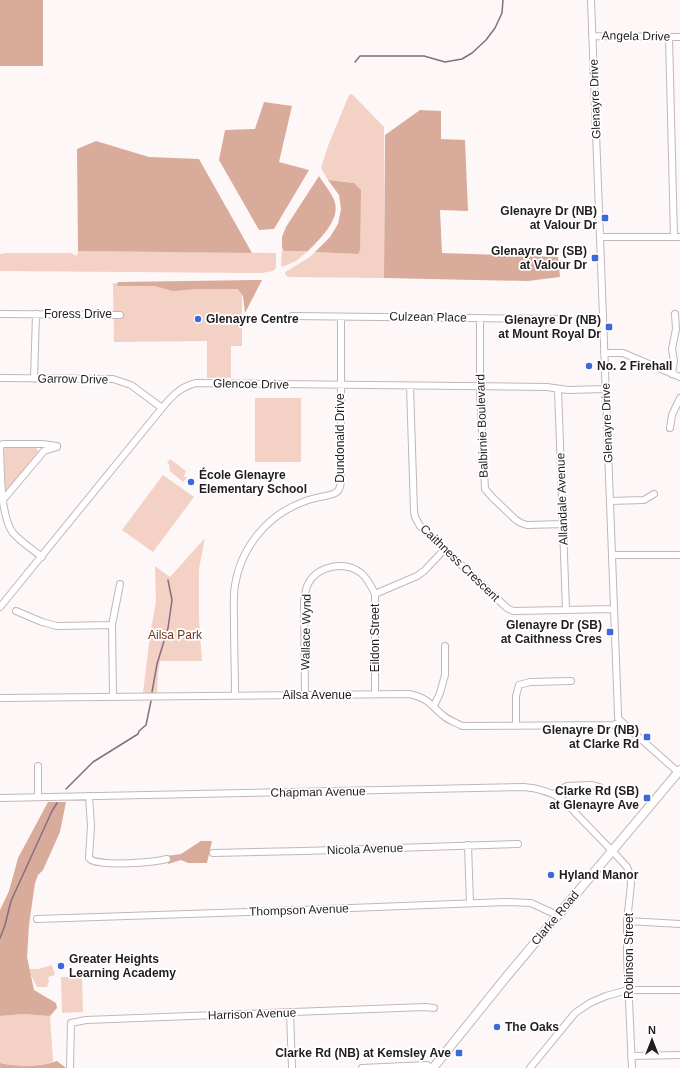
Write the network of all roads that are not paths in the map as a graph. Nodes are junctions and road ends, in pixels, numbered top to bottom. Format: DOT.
graph roads {
  1 [pos="591,0"];
  2 [pos="592,36"];
  3 [pos="669,37"];
  4 [pos="680,37"];
  5 [pos="600,237"];
  6 [pos="677,237"];
  7 [pos="0,314"];
  8 [pos="36,314"];
  9 [pos="675,314"];
  10 [pos="120,315"];
  11 [pos="292,316"];
  12 [pos="341,317"];
  13 [pos="480,318"];
  14 [pos="564,319"];
  15 [pos="604,353"];
  16 [pos="672,374"];
  17 [pos="680,377"];
  18 [pos="0,378"];
  19 [pos="34,378"];
  20 [pos="340,385"];
  21 [pos="410,386"];
  22 [pos="481,387"];
  23 [pos="558,389"];
  24 [pos="605,389"];
  25 [pos="680,398"];
  26 [pos="162,408"];
  27 [pos="670,428"];
  28 [pos="654,494"];
  29 [pos="2,501"];
  30 [pos="610,501"];
  31 [pos="563,524"];
  32 [pos="444,550"];
  33 [pos="612,555"];
  34 [pos="680,555"];
  35 [pos="42,557"];
  36 [pos="120,584"];
  37 [pos="375,594"];
  38 [pos="0,607"];
  39 [pos="613,609"];
  40 [pos="566,610"];
  41 [pos="16,611"];
  42 [pos="112,625"];
  43 [pos="445,646"];
  44 [pos="571,681"];
  45 [pos="305,694"];
  46 [pos="375,694"];
  47 [pos="234,695"];
  48 [pos="112,696"];
  49 [pos="0,698"];
  50 [pos="434,706"];
  51 [pos="622,722"];
  52 [pos="516,726"];
  53 [pos="38,766"];
  54 [pos="679,771"];
  55 [pos="599,787"];
  56 [pos="553,794"];
  57 [pos="89,796"];
  58 [pos="38,797"];
  59 [pos="0,798"];
  60 [pos="518,844"];
  61 [pos="468,845"];
  62 [pos="611,850"];
  63 [pos="212,853"];
  64 [pos="167,859"];
  65 [pos="470,903"];
  66 [pos="557,915"];
  67 [pos="37,919"];
  68 [pos="628,921"];
  69 [pos="680,924"];
  70 [pos="628,990"];
  71 [pos="680,990"];
  72 [pos="434,1008"];
  73 [pos="290,1013"];
  74 [pos="680,1055"];
  75 [pos="631,1056"];
  76 [pos="534,1066"];
  77 [pos="70,1068"];
  78 [pos="292,1068"];
  79 [pos="362,1068"];
  80 [pos="432,1068"];
  81 [pos="632,1068"];
  1 -- 2 [label="street, Glenayre Drive"];
  2 -- 3 [label="street, Angela Drive"];
  2 -- 5 [label="street, Glenayre Drive"];
  3 -- 4 [label="street, Angela Drive"];
  3 -- 6 [label="street"];
  5 -- 6 [label="street"];
  5 -- 15 [label="street, Glenayre Drive"];
  7 -- 8 [label="street, Foress Drive"];
  8 -- 10 [label="street, Foress Drive"];
  8 -- 19 [label="street, Foress Drive"];
  9 -- 16 [label="street"];
  11 -- 12 [label="street, Culzean Place"];
  12 -- 13 [label="street, Culzean Place"];
  12 -- 20 [label="street, Dundonald Drive"];
  13 -- 14 [label="street, Culzean Place"];
  13 -- 22 [label="street, Balbirnie Boulevard"];
  15 -- 16 [label="street"];
  15 -- 24 [label="street, Glenayre Drive"];
  16 -- 17 [label="street"];
  18 -- 19 [label="street, Garrow Drive"];
  19 -- 26 [label="street, Garrow Drive"];
  20 -- 21 [label="street, Glencoe Drive"];
  20 -- 26 [label="street, Glencoe Drive"];
  20 -- 47 [label="street, Dundonald Drive"];
  21 -- 22 [label="street, Glencoe Drive"];
  21 -- 32 [label="street, Caithness Crescent"];
  22 -- 23 [label="street, Glencoe Drive"];
  22 -- 31 [label="street, Balbirnie Boulevard"];
  23 -- 24 [label="street, Glencoe Drive"];
  23 -- 31 [label="street, Allandale Avenue"];
  24 -- 30 [label="street, Glenayre Drive"];
  25 -- 27 [label="street"];
  26 -- 35 [label="street, Glencoe Drive"];
  28 -- 30 [label="street"];
  29 -- 29 [label="street"];
  29 -- 35 [label="street"];
  30 -- 33 [label="street, Glenayre Drive"];
  31 -- 40 [label="street, Allandale Avenue"];
  32 -- 37 [label="street, Eildon Street"];
  32 -- 40 [label="street, Caithness Crescent"];
  33 -- 34 [label="street"];
  33 -- 39 [label="street, Glenayre Drive"];
  35 -- 38 [label="street, Glencoe Drive"];
  36 -- 42 [label="street"];
  37 -- 45 [label="street, Wallace Wynd"];
  37 -- 46 [label="street, Eildon Street"];
  39 -- 40 [label="street, Caithness Crescent"];
  39 -- 51 [label="street, Glenayre Drive"];
  41 -- 42 [label="street"];
  42 -- 48 [label="street"];
  43 -- 50 [label="street"];
  44 -- 52 [label="street"];
  45 -- 46 [label="street, Ailsa Avenue"];
  45 -- 47 [label="street, Ailsa Avenue"];
  46 -- 50 [label="street, Ailsa Avenue"];
  47 -- 48 [label="street, Ailsa Avenue"];
  48 -- 49 [label="street, Ailsa Avenue"];
  50 -- 52 [label="street, Ailsa Avenue"];
  51 -- 52 [label="street, Ailsa Avenue"];
  51 -- 54 [label="street"];
  53 -- 58 [label="street"];
  54 -- 62 [label="main road, Clarke Road"];
  55 -- 56 [label="street"];
  56 -- 57 [label="street, Chapman Avenue"];
  56 -- 62 [label="street, Chapman Avenue"];
  57 -- 58 [label="street, Chapman Avenue"];
  57 -- 64 [label="street"];
  58 -- 59 [label="street, Chapman Avenue"];
  60 -- 61 [label="street, Nicola Avenue"];
  61 -- 63 [label="street, Nicola Avenue"];
  61 -- 65 [label="street"];
  62 -- 66 [label="main road, Clarke Road"];
  62 -- 68 [label="street, Robinson Street"];
  65 -- 66 [label="street, Thompson Avenue"];
  65 -- 67 [label="street, Thompson Avenue"];
  66 -- 80 [label="main road, Clarke Road"];
  68 -- 69 [label="street"];
  68 -- 70 [label="street, Robinson Street"];
  70 -- 71 [label="street"];
  70 -- 75 [label="street, Robinson Street"];
  70 -- 76 [label="street"];
  72 -- 73 [label="street, Harrison Avenue"];
  73 -- 77 [label="street, Harrison Avenue"];
  73 -- 78 [label="street"];
  74 -- 75 [label="street"];
  75 -- 81 [label="street, Robinson Street"];
  79 -- 80 [label="street"];
}
